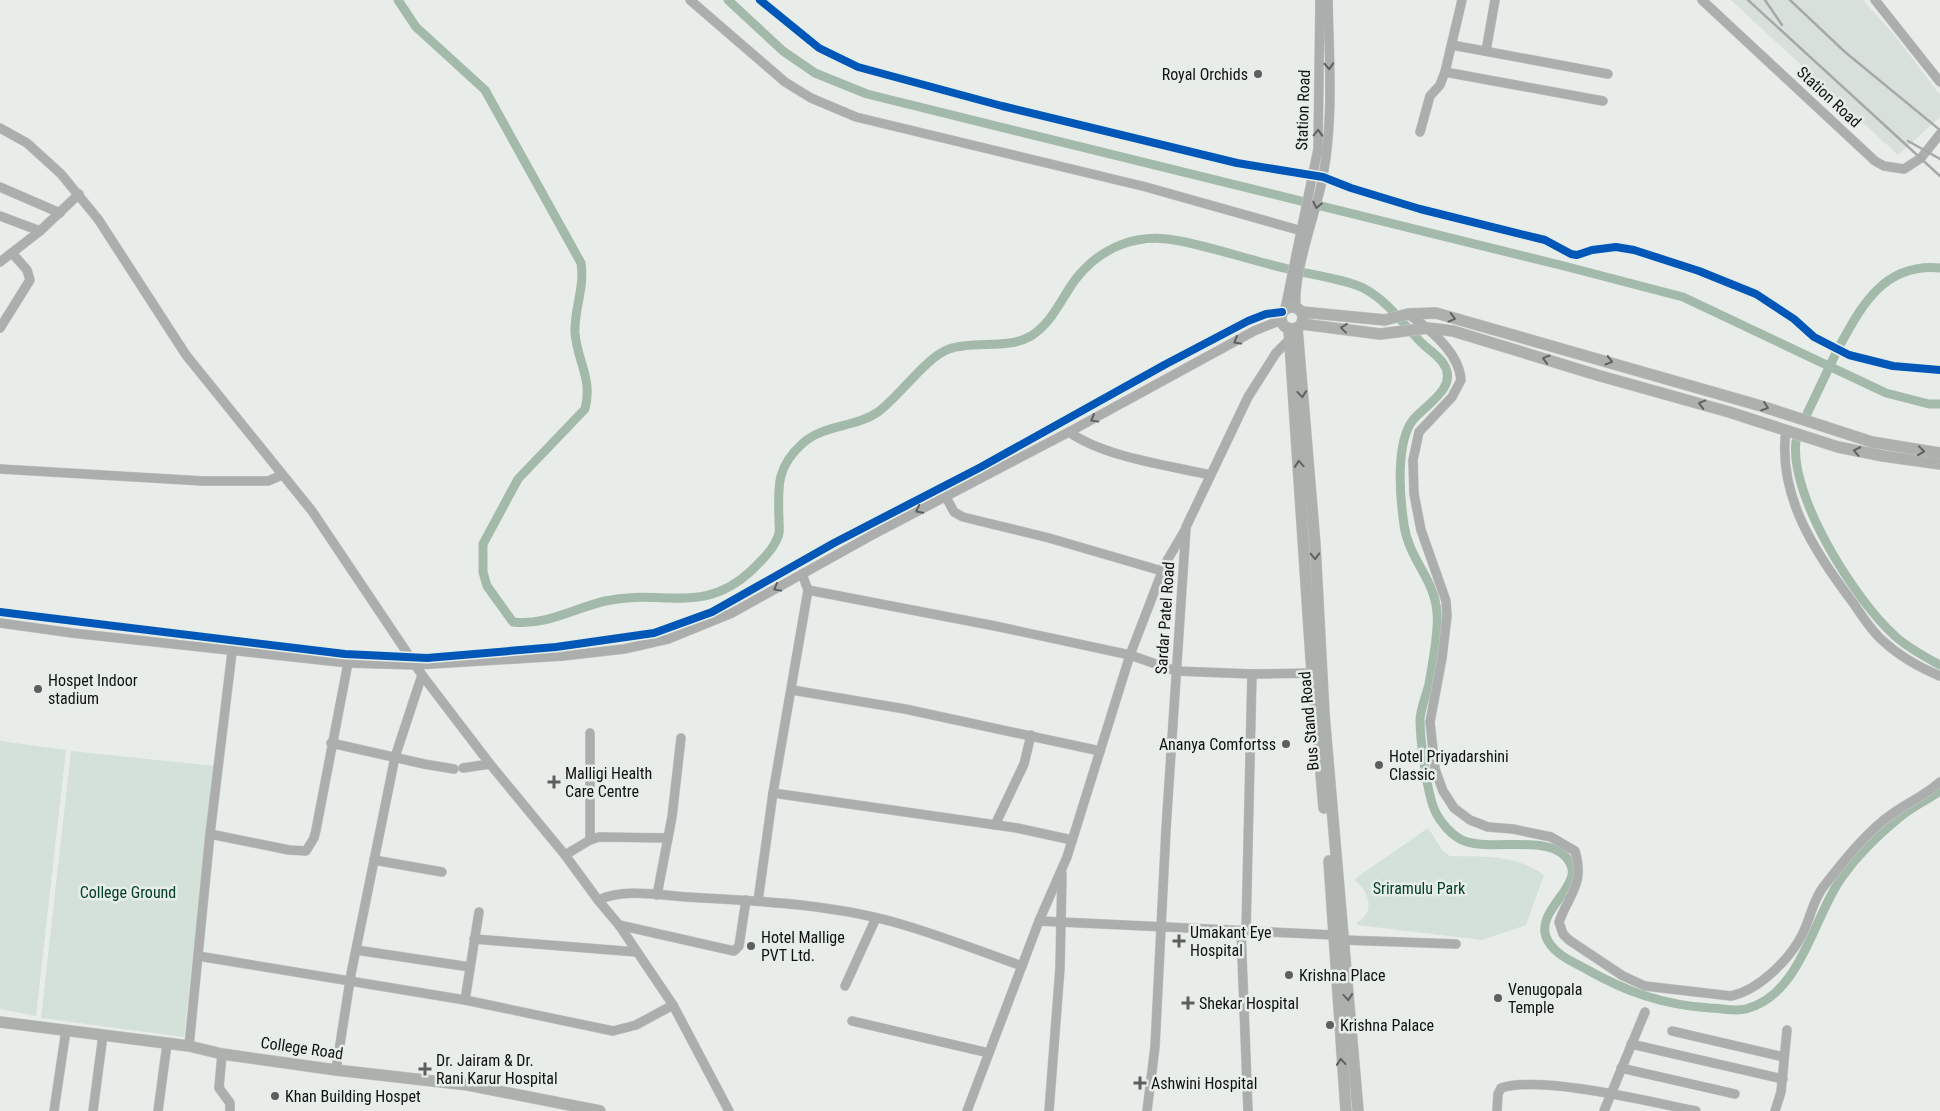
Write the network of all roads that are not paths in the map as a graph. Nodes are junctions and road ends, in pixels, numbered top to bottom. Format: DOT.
graph roads {
  1 [pos="690,0"];
  2 [pos="760,0"];
  3 [pos="1320,0"];
  4 [pos="1328,0"];
  5 [pos="1462,0"];
  6 [pos="1495,0"];
  7 [pos="1702,0"];
  8 [pos="1875,0"];
  9 [pos="1452,45"];
  10 [pos="1486,51"];
  11 [pos="1446,72"];
  12 [pos="1608,74"];
  13 [pos="1940,82"];
  14 [pos="1604,101"];
  15 [pos="0,128"];
  16 [pos="1420,132"];
  17 [pos="1940,134"];
  18 [pos="1318,179"];
  19 [pos="0,187"];
  20 [pos="79,194"];
  21 [pos="60,213"];
  22 [pos="0,216"];
  23 [pos="1306,226"];
  24 [pos="40,231"];
  25 [pos="12,253"];
  26 [pos="1,260"];
  27 [pos="1289,312"];
  28 [pos="1406,315"];
  29 [pos="1,324"];
  30 [pos="1424,328"];
  31 [pos="1294,330"];
  32 [pos="1940,370"];
  33 [pos="1786,430"];
  34 [pos="1069,432"];
  35 [pos="1940,453"];
  36 [pos="1940,464"];
  37 [pos="0,469"];
  38 [pos="282,475"];
  39 [pos="1210,475"];
  40 [pos="946,497"];
  41 [pos="1186,527"];
  42 [pos="1162,571"];
  43 [pos="802,574"];
  44 [pos="808,590"];
  45 [pos="0,612"];
  46 [pos="0,623"];
  47 [pos="233,645"];
  48 [pos="1130,655"];
  49 [pos="410,656"];
  50 [pos="348,663"];
  51 [pos="416,665"];
  52 [pos="1176,671"];
  53 [pos="1317,673"];
  54 [pos="1252,674"];
  55 [pos="422,675"];
  56 [pos="1940,676"];
  57 [pos="792,690"];
  58 [pos="590,733"];
  59 [pos="1031,735"];
  60 [pos="681,738"];
  61 [pos="331,743"];
  62 [pos="1100,751"];
  63 [pos="395,757"];
  64 [pos="490,764"];
  65 [pos="1940,782"];
  66 [pos="773,793"];
  67 [pos="995,825"];
  68 [pos="210,834"];
  69 [pos="668,838"];
  70 [pos="590,840"];
  71 [pos="1072,840"];
  72 [pos="565,855"];
  73 [pos="374,860"];
  74 [pos="1062,868"];
  75 [pos="442,872"];
  76 [pos="657,895"];
  77 [pos="598,900"];
  78 [pos="746,900"];
  79 [pos="758,900"];
  80 [pos="478,912"];
  81 [pos="876,918"];
  82 [pos="1039,921"];
  83 [pos="1061,921"];
  84 [pos="619,925"];
  85 [pos="1161,926"];
  86 [pos="1243,930"];
  87 [pos="1338,938"];
  88 [pos="474,939"];
  89 [pos="1456,944"];
  90 [pos="356,950"];
  91 [pos="637,952"];
  92 [pos="198,956"];
  93 [pos="1022,966"];
  94 [pos="470,967"];
  95 [pos="350,982"];
  96 [pos="845,986"];
  97 [pos="465,1000"];
  98 [pos="673,1005"];
  99 [pos="1645,1012"];
  100 [pos="852,1021"];
  101 [pos="0,1022"];
  102 [pos="66,1030"];
  103 [pos="1787,1030"];
  104 [pos="1672,1031"];
  105 [pos="103,1035"];
  106 [pos="167,1044"];
  107 [pos="1631,1044"];
  108 [pos="189,1046"];
  109 [pos="989,1053"];
  110 [pos="222,1054"];
  111 [pos="1784,1058"];
  112 [pos="1621,1068"];
  113 [pos="336,1070"];
  114 [pos="1783,1079"];
  115 [pos="1735,1094"];
  116 [pos="1610,1095"];
  117 [pos="54,1111"];
  118 [pos="94,1111"];
  119 [pos="158,1111"];
  120 [pos="230,1111"];
  121 [pos="600,1111"];
  122 [pos="729,1111"];
  123 [pos="967,1111"];
  124 [pos="1049,1111"];
  125 [pos="1147,1111"];
  126 [pos="1248,1111"];
  127 [pos="1346,1111"];
  128 [pos="1358,1111"];
  129 [pos="1498,1111"];
  130 [pos="1604,1111"];
  131 [pos="1696,1111"];
  132 [pos="1775,1111"];
  1 -- 23 [label="street"];
  2 -- 18 [label="street"];
  18 -- 3 [label="street, Station Road, one-way"];
  4 -- 18 [label="street, Station Road, one-way"];
  5 -- 9 [label="street"];
  6 -- 10 [label="street"];
  7 -- 17 [label="street, Station Road"];
  8 -- 13 [label="street"];
  9 -- 10 [label="street"];
  9 -- 11 [label="street"];
  10 -- 12 [label="street"];
  11 -- 14 [label="street"];
  11 -- 16 [label="street"];
  15 -- 20 [label="street"];
  18 -- 23 [label="street"];
  18 -- 32 [label="street"];
  19 -- 21 [label="street"];
  20 -- 21 [label="street"];
  20 -- 38 [label="street"];
  21 -- 24 [label="street"];
  22 -- 24 [label="street"];
  23 -- 27 [label="street"];
  24 -- 25 [label="street"];
  25 -- 26 [label="street"];
  25 -- 29 [label="street"];
  27 -- 28 [label="main road"];
  27 -- 31 [label="main road"];
  27 -- 31 [label="main road, Bus Stand Road"];
  27 -- 34 [label="street, one-way"];
  27 -- 49 [label="street"];
  28 -- 30 [label="street"];
  28 -- 35 [label="main road, one-way"];
  30 -- 31 [label="main road, one-way"];
  33 -- 30 [label="main road, one-way"];
  30 -- 65 [label="street"];
  31 -- 39 [label="street, Sardar Patel Road"];
  31 -- 53 [label="main road, Bus Stand Road"];
  36 -- 33 [label="main road, one-way"];
  33 -- 56 [label="street"];
  34 -- 39 [label="street"];
  34 -- 40 [label="street"];
  37 -- 38 [label="street"];
  38 -- 49 [label="street"];
  39 -- 41 [label="street, Sardar Patel Road"];
  40 -- 42 [label="street"];
  40 -- 43 [label="street, one-way"];
  41 -- 42 [label="street"];
  41 -- 52 [label="street, Sardar Patel Road"];
  42 -- 48 [label="street"];
  43 -- 44 [label="street"];
  43 -- 51 [label="street, one-way"];
  44 -- 48 [label="street"];
  44 -- 57 [label="street"];
  45 -- 47 [label="street"];
  46 -- 47 [label="street"];
  47 -- 49 [label="street"];
  47 -- 50 [label="street"];
  47 -- 68 [label="street"];
  48 -- 52 [label="street"];
  48 -- 62 [label="street"];
  49 -- 51 [label="street"];
  50 -- 51 [label="street"];
  50 -- 61 [label="street"];
  51 -- 55 [label="street"];
  52 -- 54 [label="street"];
  52 -- 85 [label="street, Sardar Patel Road"];
  53 -- 54 [label="street"];
  53 -- 87 [label="main road, Bus Stand Road"];
  54 -- 86 [label="street"];
  55 -- 63 [label="street"];
  55 -- 64 [label="street"];
  57 -- 59 [label="street"];
  57 -- 66 [label="street"];
  58 -- 70 [label="street"];
  59 -- 62 [label="street"];
  59 -- 67 [label="street"];
  60 -- 69 [label="street"];
  61 -- 63 [label="street"];
  61 -- 68 [label="street"];
  62 -- 71 [label="street"];
  63 -- 64 [label="street"];
  63 -- 73 [label="street"];
  64 -- 72 [label="street"];
  66 -- 67 [label="street"];
  66 -- 79 [label="street"];
  67 -- 71 [label="street"];
  68 -- 92 [label="street"];
  69 -- 70 [label="street"];
  69 -- 76 [label="street"];
  70 -- 72 [label="street"];
  71 -- 74 [label="street"];
  72 -- 77 [label="street"];
  73 -- 75 [label="street"];
  73 -- 90 [label="street"];
  74 -- 82 [label="street"];
  74 -- 83 [label="street"];
  76 -- 77 [label="street"];
  76 -- 78 [label="street"];
  77 -- 84 [label="street"];
  78 -- 79 [label="street"];
  78 -- 84 [label="street"];
  79 -- 81 [label="street"];
  80 -- 88 [label="street"];
  81 -- 93 [label="street"];
  81 -- 96 [label="street"];
  82 -- 83 [label="street"];
  82 -- 93 [label="street"];
  83 -- 85 [label="street"];
  83 -- 124 [label="street"];
  84 -- 91 [label="street"];
  85 -- 86 [label="street"];
  85 -- 125 [label="street, Sardar Patel Road"];
  86 -- 87 [label="street"];
  86 -- 126 [label="street"];
  87 -- 89 [label="street"];
  127 -- 87 [label="main road, Bus Stand Road, one-way"];
  87 -- 128 [label="main road, Bus Stand Road, one-way"];
  88 -- 91 [label="street"];
  88 -- 94 [label="street"];
  90 -- 94 [label="street"];
  90 -- 95 [label="street"];
  91 -- 98 [label="street"];
  92 -- 95 [label="street"];
  92 -- 108 [label="street"];
  93 -- 109 [label="street"];
  94 -- 97 [label="street"];
  95 -- 97 [label="street"];
  95 -- 113 [label="street"];
  97 -- 98 [label="street"];
  98 -- 122 [label="street"];
  99 -- 107 [label="street"];
  100 -- 109 [label="street"];
  101 -- 102 [label="main road, College Road"];
  102 -- 105 [label="main road, College Road"];
  102 -- 117 [label="street"];
  103 -- 111 [label="street"];
  104 -- 111 [label="street"];
  105 -- 106 [label="main road, College Road"];
  105 -- 118 [label="street"];
  106 -- 108 [label="main road, College Road"];
  106 -- 119 [label="street"];
  107 -- 112 [label="street"];
  107 -- 114 [label="street"];
  108 -- 110 [label="main road, College Road"];
  109 -- 123 [label="street"];
  110 -- 113 [label="main road, College Road"];
  110 -- 120 [label="street"];
  111 -- 114 [label="street"];
  112 -- 115 [label="street"];
  112 -- 116 [label="street"];
  113 -- 121 [label="main road, College Road"];
  114 -- 132 [label="street"];
  116 -- 129 [label="street"];
  116 -- 130 [label="street"];
  116 -- 131 [label="street"];
}
